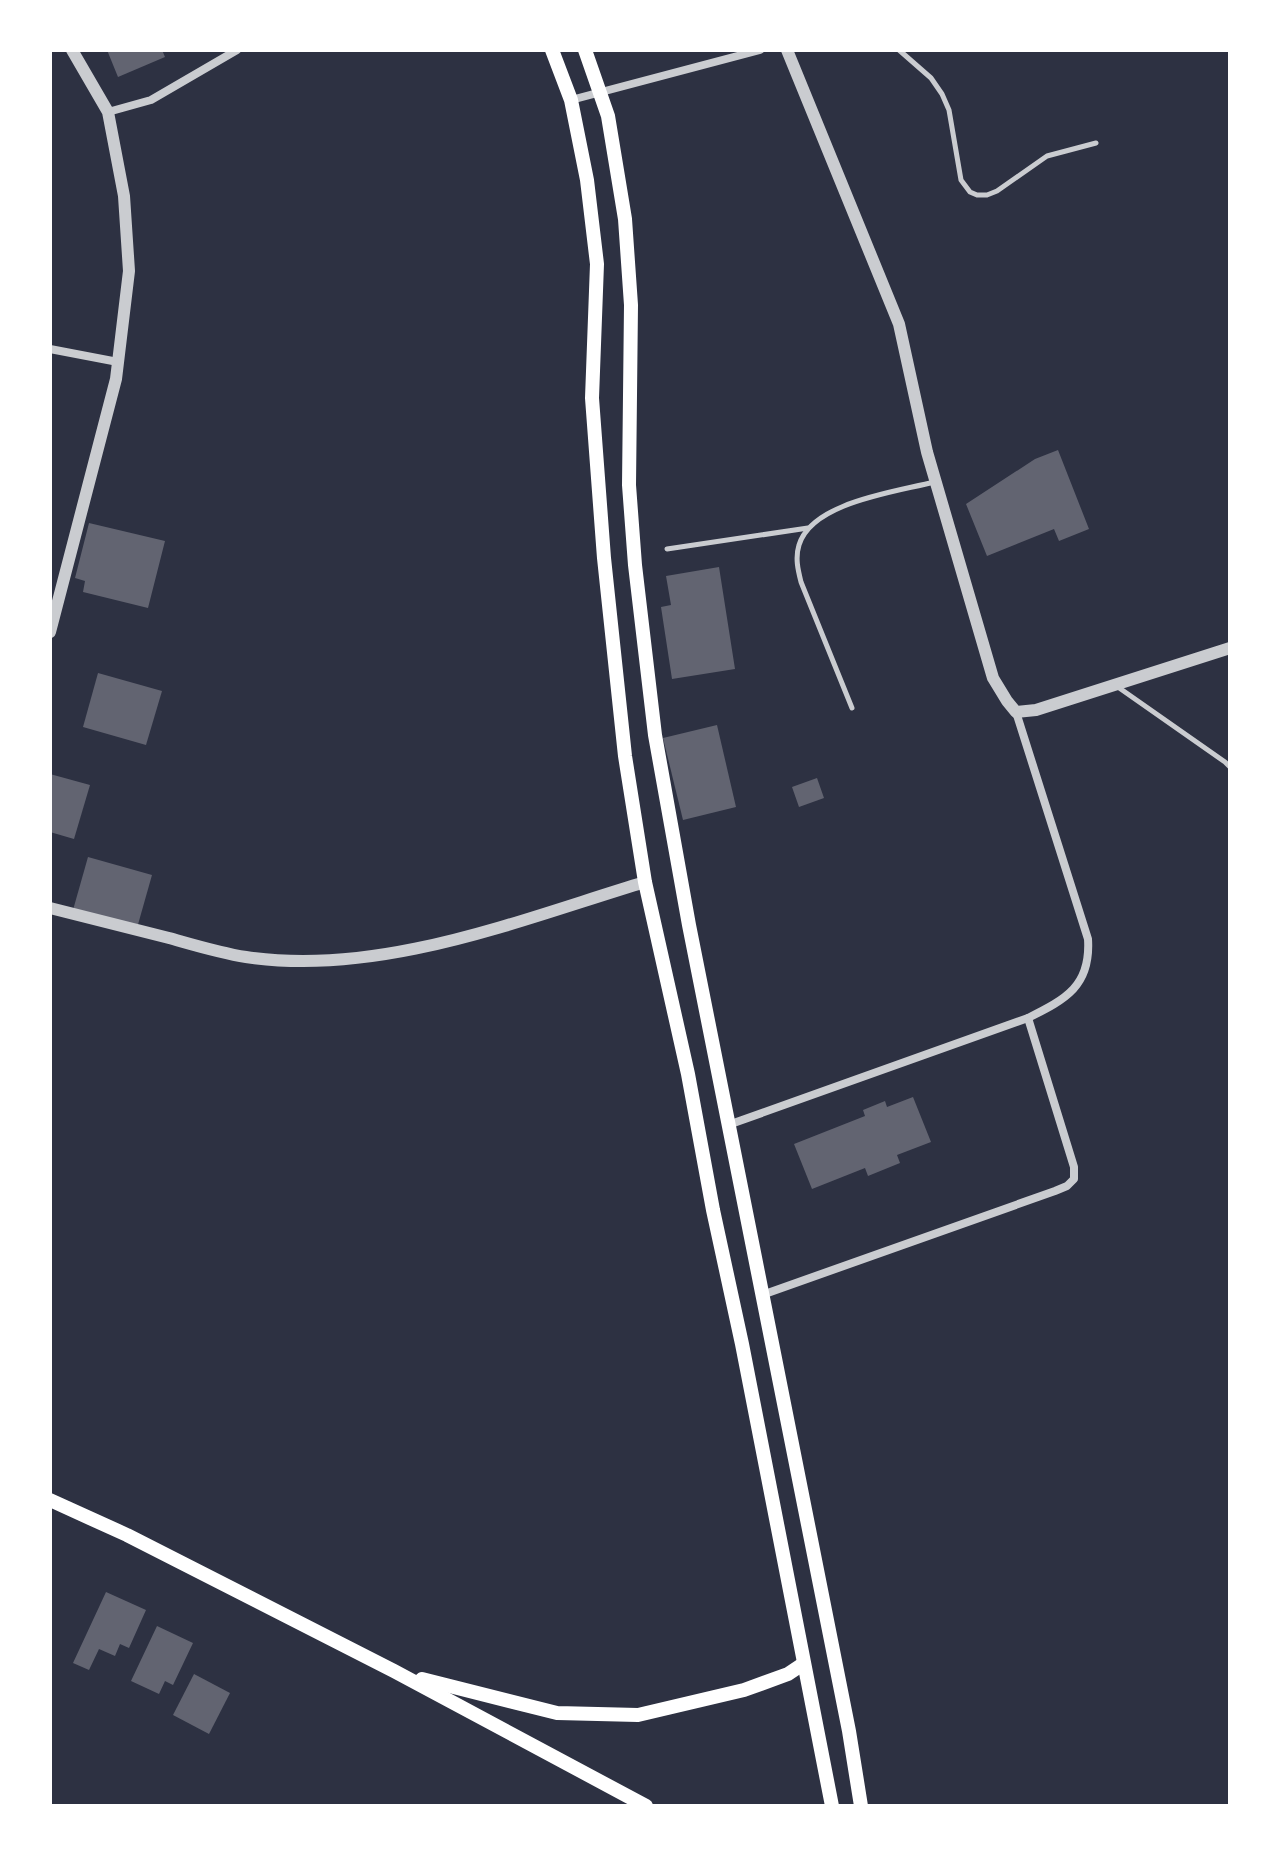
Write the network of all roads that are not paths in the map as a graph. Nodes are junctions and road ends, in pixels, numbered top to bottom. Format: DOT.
graph roads {
  1 [pos="72,50"];
  2 [pos="237,50"];
  3 [pos="552,50"];
  4 [pos="585,50"];
  5 [pos="760,50"];
  6 [pos="787,50"];
  7 [pos="899,50"];
  8 [pos="599,92"];
  9 [pos="571,100"];
  10 [pos="108,112"];
  11 [pos="1096,143"];
  12 [pos="50,349"];
  13 [pos="118,362"];
  14 [pos="935,481"];
  15 [pos="808,528"];
  16 [pos="667,549"];
  17 [pos="50,632"];
  18 [pos="1230,648"];
  19 [pos="1114,685"];
  20 [pos="852,708"];
  21 [pos="1016,712"];
  22 [pos="1230,767"];
  23 [pos="645,882"];
  24 [pos="50,908"];
  25 [pos="1028,1018"];
  26 [pos="728,1125"];
  27 [pos="762,1295"];
  28 [pos="50,1500"];
  29 [pos="803,1664"];
  30 [pos="394,1671"];
  31 [pos="646,1806"];
  32 [pos="832,1806"];
  33 [pos="861,1806"];
  1 -- 10 [label="street"];
  2 -- 10 [label="street"];
  3 -- 9 [label="main road"];
  4 -- 8 [label="main road"];
  5 -- 8 [label="street"];
  6 -- 14 [label="street"];
  7 -- 11 [label="lane"];
  8 -- 9 [label="street"];
  8 -- 26 [label="main road"];
  9 -- 23 [label="main road"];
  10 -- 13 [label="street"];
  12 -- 13 [label="street"];
  13 -- 17 [label="street"];
  14 -- 15 [label="lane"];
  14 -- 21 [label="street"];
  15 -- 16 [label="lane"];
  15 -- 20 [label="lane"];
  18 -- 19 [label="street"];
  19 -- 21 [label="street"];
  19 -- 22 [label="lane"];
  21 -- 25 [label="street"];
  23 -- 24 [label="street"];
  23 -- 29 [label="main road"];
  25 -- 26 [label="street"];
  25 -- 27 [label="street"];
  26 -- 27 [label="main road"];
  27 -- 33 [label="main road"];
  28 -- 30 [label="main road"];
  29 -- 30 [label="main road"];
  29 -- 32 [label="main road"];
  30 -- 31 [label="main road"];
}
